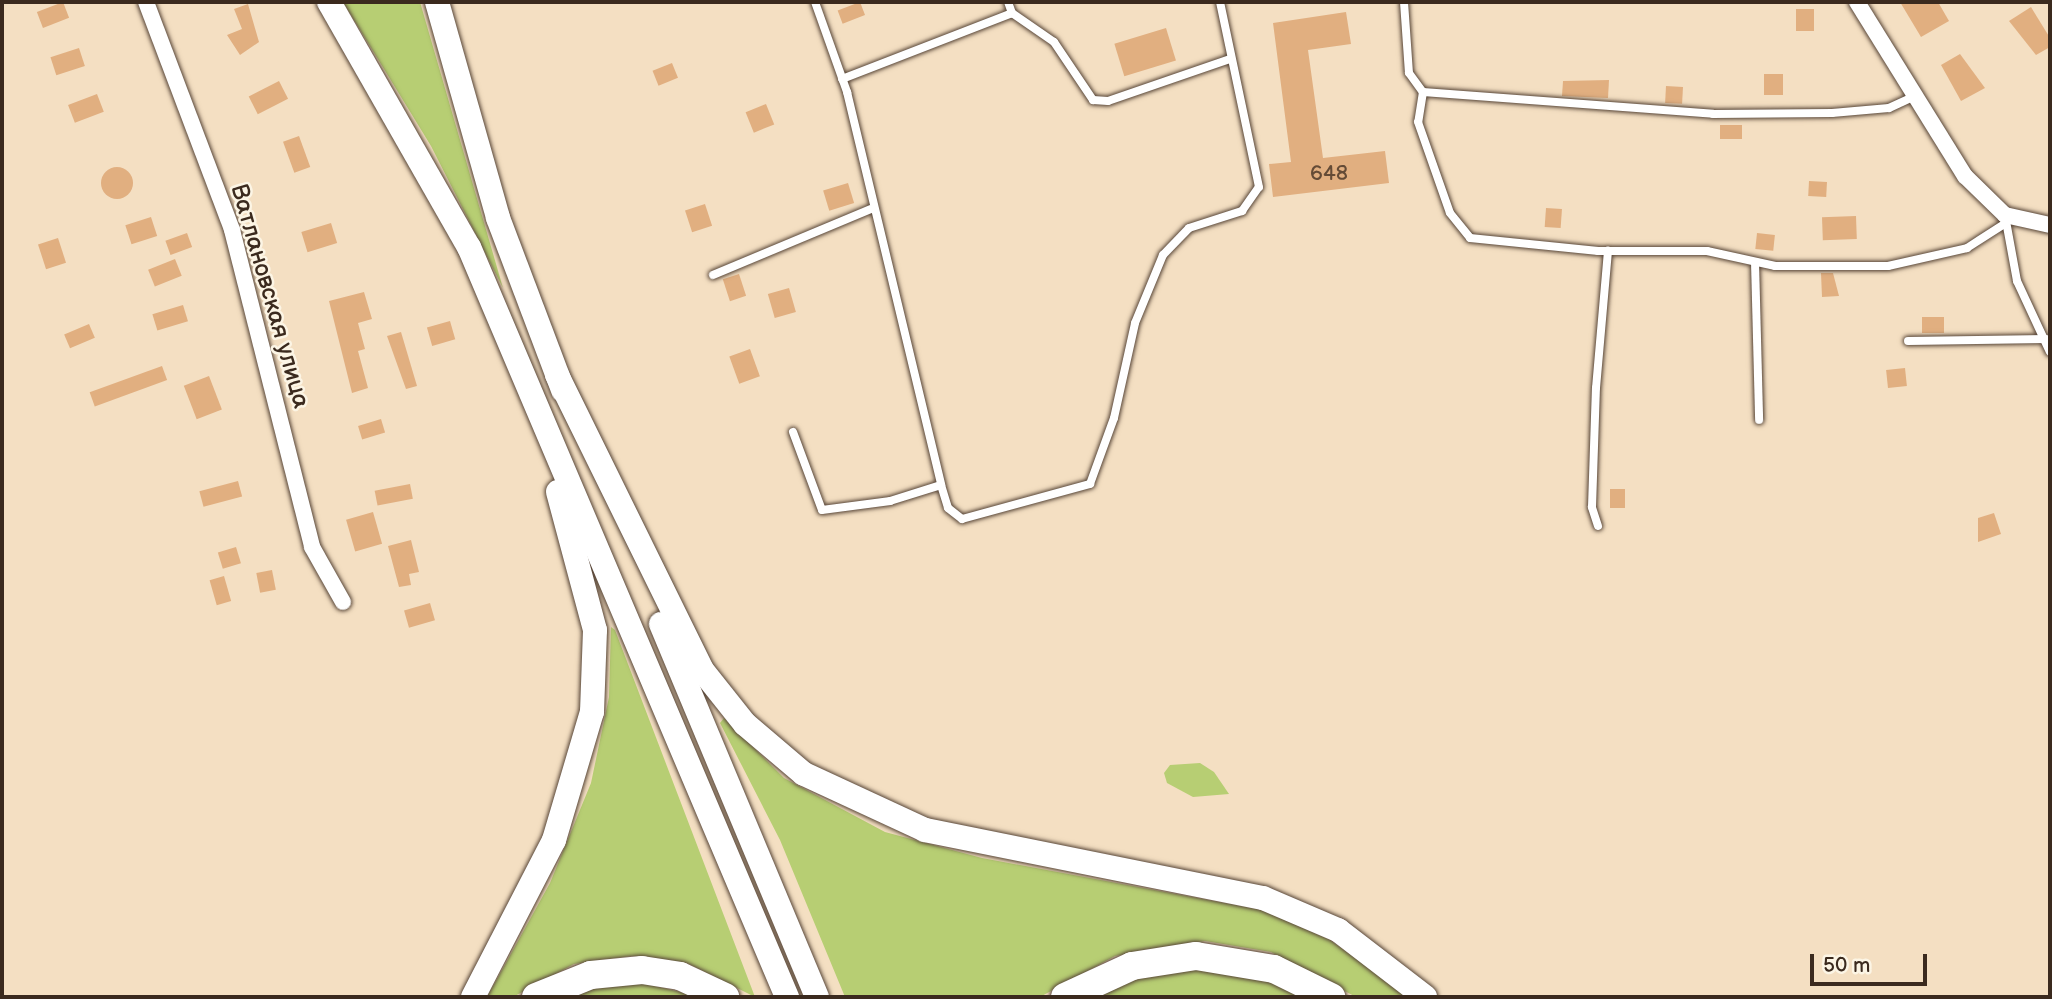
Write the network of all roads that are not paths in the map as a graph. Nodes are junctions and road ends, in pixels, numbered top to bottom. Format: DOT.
graph roads {
  1 [pos="146,2"];
  2 [pos="329,2"];
  3 [pos="437,2"];
  4 [pos="815,2"];
  5 [pos="1008,2"];
  6 [pos="1220,2"];
  7 [pos="1404,2"];
  8 [pos="1857,2"];
  9 [pos="1012,13"];
  10 [pos="1230,59"];
  11 [pos="842,79"];
  12 [pos="1423,92"];
  13 [pos="1913,97"];
  14 [pos="871,209"];
  15 [pos="2006,219"];
  16 [pos="2050,225"];
  17 [pos="1608,251"];
  18 [pos="1755,262"];
  19 [pos="713,275"];
  20 [pos="505,332"];
  21 [pos="2046,339"];
  22 [pos="1908,341"];
  23 [pos="2050,352"];
  24 [pos="557,375"];
  25 [pos="1759,420"];
  26 [pos="793,432"];
  27 [pos="941,485"];
  28 [pos="1598,526"];
  29 [pos="343,603"];
  30 [pos="474,997"];
  31 [pos="536,997"];
  32 [pos="725,997"];
  33 [pos="787,997"];
  34 [pos="817,997"];
  35 [pos="1065,997"];
  36 [pos="1331,997"];
  37 [pos="1425,997"];
  1 -- 29 [label="street, Ватлановская улица"];
  2 -- 20 [label="main road"];
  3 -- 24 [label="main road"];
  4 -- 11 [label="lane"];
  5 -- 9 [label="lane"];
  6 -- 10 [label="lane"];
  7 -- 12 [label="lane"];
  8 -- 13 [label="street"];
  9 -- 10 [label="lane"];
  9 -- 11 [label="lane"];
  10 -- 27 [label="lane"];
  11 -- 14 [label="lane"];
  12 -- 13 [label="lane"];
  12 -- 17 [label="lane"];
  13 -- 15 [label="street"];
  14 -- 19 [label="lane"];
  14 -- 27 [label="lane"];
  15 -- 16 [label="street"];
  15 -- 18 [label="lane"];
  15 -- 21 [label="lane"];
  17 -- 18 [label="lane"];
  17 -- 28 [label="lane"];
  18 -- 25 [label="lane"];
  20 -- 30 [label="main road"];
  20 -- 33 [label="main road"];
  21 -- 22 [label="lane"];
  21 -- 23 [label="lane"];
  24 -- 34 [label="main road"];
  24 -- 37 [label="main road"];
  26 -- 27 [label="lane"];
  31 -- 32 [label="highway"];
  35 -- 36 [label="highway"];
}
